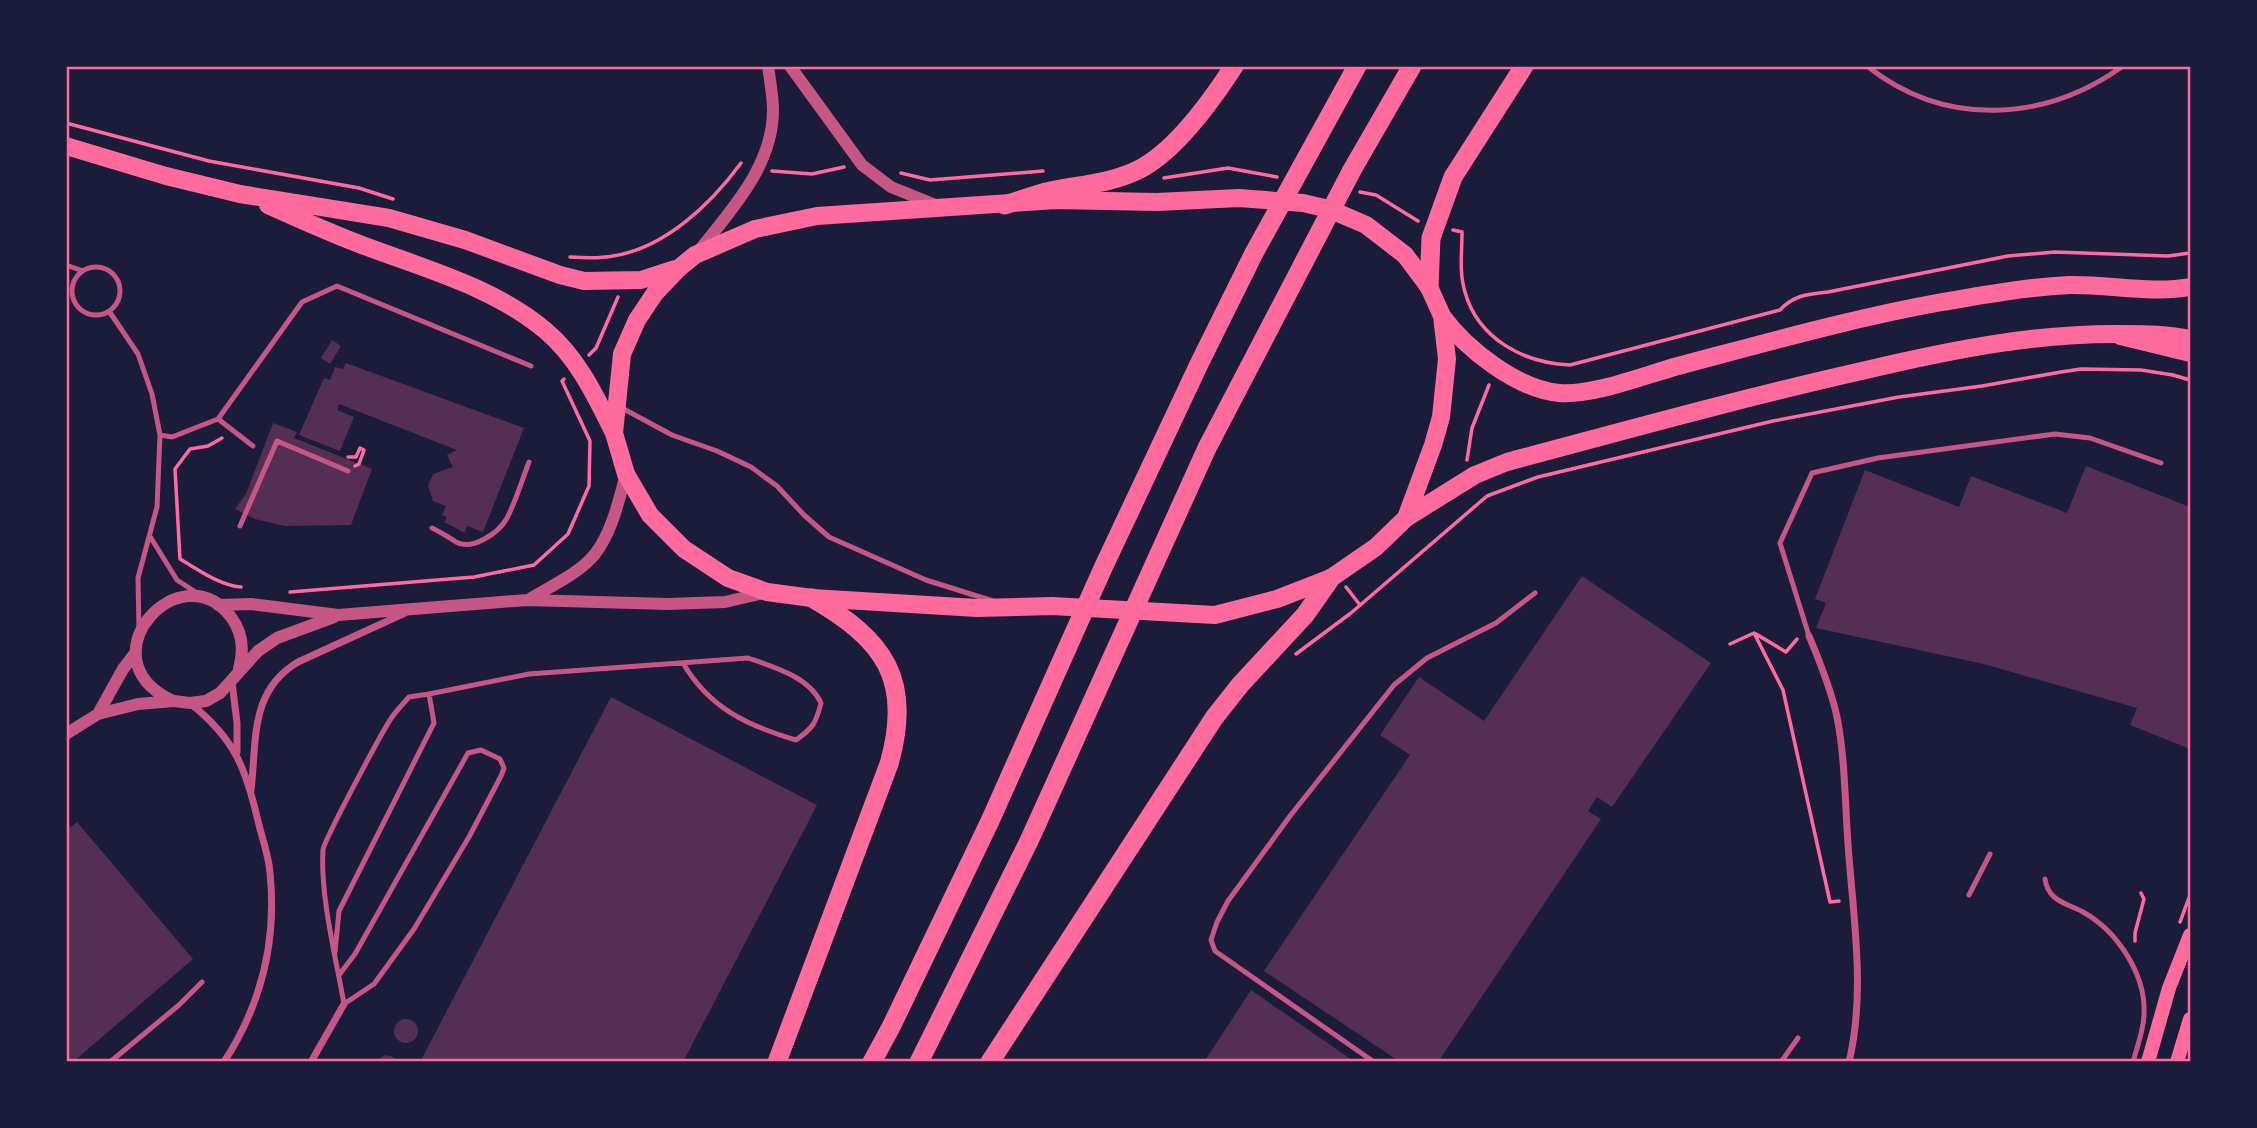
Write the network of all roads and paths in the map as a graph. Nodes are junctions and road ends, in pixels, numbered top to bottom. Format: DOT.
graph roads {
  1 [pos="768,66"];
  2 [pos="790,66"];
  3 [pos="1234,66"];
  4 [pos="1357,66"];
  5 [pos="1412,66"];
  6 [pos="1524,66"];
  7 [pos="1867,66"];
  8 [pos="2123,66"];
  9 [pos="66,123"];
  10 [pos="66,146"];
  11 [pos="745,159"];
  12 [pos="848,167"];
  13 [pos="771,171"];
  14 [pos="1049,171"];
  15 [pos="900,172"];
  16 [pos="240,194"];
  17 [pos="398,200"];
  18 [pos="1005,205"];
  19 [pos="945,209"];
  20 [pos="1457,230"];
  21 [pos="2190,253"];
  22 [pos="695,255"];
  23 [pos="563,257"];
  24 [pos="66,264"];
  25 [pos="678,268"];
  26 [pos="83,271"];
  27 [pos="2190,286"];
  28 [pos="1429,287"];
  29 [pos="69,289"];
  30 [pos="618,298"];
  31 [pos="109,311"];
  32 [pos="1442,316"];
  33 [pos="2102,334"];
  34 [pos="2190,339"];
  35 [pos="596,348"];
  36 [pos="2190,355"];
  37 [pos="531,366"];
  38 [pos="567,377"];
  39 [pos="2190,380"];
  40 [pos="1487,388"];
  41 [pos="616,405"];
  42 [pos="218,419"];
  43 [pos="231,430"];
  44 [pos="614,433"];
  45 [pos="160,435"];
  46 [pos="253,446"];
  47 [pos="356,457"];
  48 [pos="1466,459"];
  49 [pos="529,462"];
  50 [pos="2161,463"];
  51 [pos="348,471"];
  52 [pos="626,474"];
  53 [pos="1406,518"];
  54 [pos="240,526"];
  55 [pos="432,528"];
  56 [pos="150,538"];
  57 [pos="1331,578"];
  58 [pos="246,588"];
  59 [pos="283,592"];
  60 [pos="767,592"];
  61 [pos="1535,593"];
  62 [pos="812,598"];
  63 [pos="527,600"];
  64 [pos="213,603"];
  65 [pos="1010,606"];
  66 [pos="412,610"];
  67 [pos="338,615"];
  68 [pos="1755,633"];
  69 [pos="139,634"];
  70 [pos="1809,636"];
  71 [pos="1730,645"];
  72 [pos="136,652"];
  73 [pos="1290,660"];
  74 [pos="683,663"];
  75 [pos="235,677"];
  76 [pos="429,694"];
  77 [pos="173,701"];
  78 [pos="190,703"];
  79 [pos="98,714"];
  80 [pos="66,734"];
  81 [pos="237,753"];
  82 [pos="251,791"];
  83 [pos="1990,855"];
  84 [pos="2045,879"];
  85 [pos="2141,893"];
  86 [pos="1969,894"];
  87 [pos="1839,901"];
  88 [pos="2190,935"];
  89 [pos="2135,941"];
  90 [pos="335,952"];
  91 [pos="339,975"];
  92 [pos="202,982"];
  93 [pos="344,1004"];
  94 [pos="2190,1019"];
  95 [pos="1798,1038"];
  96 [pos="110,1062"];
  97 [pos="224,1062"];
  98 [pos="311,1062"];
  99 [pos="777,1062"];
  100 [pos="872,1062"];
  101 [pos="919,1062"];
  102 [pos="990,1062"];
  103 [pos="1374,1062"];
  104 [pos="1781,1062"];
  105 [pos="1849,1062"];
  106 [pos="2133,1062"];
  107 [pos="2148,1062"];
  108 [pos="2177,1062"];
  1 -- 22 [label="street"];
  2 -- 19 [label="street"];
  3 -- 18 [label="highway"];
  4 -- 100 [label="highway"];
  5 -- 101 [label="highway"];
  6 -- 28 [label="highway"];
  7 -- 8 [label="lane"];
  9 -- 17 [label="path"];
  10 -- 16 [label="main road"];
  11 -- 23 [label="path"];
  12 -- 13 [label="path"];
  14 -- 15 [label="path"];
  16 -- 25 [label="main road"];
  16 -- 44 [label="main road"];
  18 -- 19 [label="main road"];
  18 -- 28 [label="main road"];
  19 -- 22 [label="main road"];
  20 -- 21 [label="path"];
  22 -- 25 [label="main road"];
  24 -- 26 [label="lane"];
  25 -- 41 [label="main road"];
  26 -- 29 [label="lane"];
  26 -- 31 [label="lane"];
  27 -- 32 [label="main road"];
  28 -- 32 [label="main road"];
  29 -- 31 [label="lane"];
  30 -- 35 [label="path"];
  31 -- 45 [label="lane"];
  32 -- 53 [label="main road"];
  33 -- 34 [label="main road"];
  33 -- 36 [label="main road"];
  33 -- 53 [label="main road"];
  37 -- 42 [label="lane"];
  38 -- 59 [label="path"];
  39 -- 73 [label="path"];
  40 -- 48 [label="path"];
  41 -- 44 [label="main road"];
  41 -- 65 [label="lane"];
  42 -- 43 [label="lane"];
  42 -- 45 [label="lane"];
  43 -- 46 [label="lane"];
  43 -- 58 [label="path"];
  44 -- 52 [label="main road"];
  45 -- 56 [label="lane"];
  47 -- 51 [label="path"];
  49 -- 55 [label="lane"];
  50 -- 70 [label="lane"];
  51 -- 54 [label="lane"];
  52 -- 60 [label="main road"];
  52 -- 63 [label="street"];
  53 -- 57 [label="main road"];
  56 -- 64 [label="lane"];
  56 -- 69 [label="lane"];
  57 -- 65 [label="main road"];
  57 -- 102 [label="highway"];
  60 -- 62 [label="main road"];
  60 -- 63 [label="street"];
  61 -- 103 [label="lane"];
  62 -- 65 [label="main road"];
  62 -- 99 [label="highway"];
  63 -- 66 [label="street"];
  64 -- 67 [label="street"];
  64 -- 69 [label="street"];
  64 -- 75 [label="street"];
  66 -- 67 [label="street"];
  66 -- 82 [label="street"];
  67 -- 75 [label="street"];
  68 -- 70 [label="path"];
  68 -- 71 [label="path"];
  68 -- 87 [label="path"];
  69 -- 72 [label="street"];
  70 -- 105 [label="street"];
  72 -- 77 [label="street"];
  72 -- 79 [label="street"];
  74 -- 74 [label="lane"];
  74 -- 76 [label="lane"];
  75 -- 78 [label="street"];
  75 -- 81 [label="street"];
  76 -- 90 [label="lane"];
  76 -- 90 [label="lane"];
  77 -- 78 [label="street"];
  77 -- 79 [label="street"];
  78 -- 81 [label="street"];
  79 -- 80 [label="street"];
  81 -- 82 [label="street"];
  82 -- 97 [label="street"];
  83 -- 86 [label="lane"];
  84 -- 106 [label="lane"];
  85 -- 89 [label="path"];
  88 -- 107 [label="main road"];
  90 -- 91 [label="lane"];
  91 -- 93 [label="lane"];
  91 -- 93 [label="lane"];
  92 -- 96 [label="lane"];
  93 -- 98 [label="street"];
  94 -- 108 [label="main road"];
  95 -- 104 [label="lane"];
}
